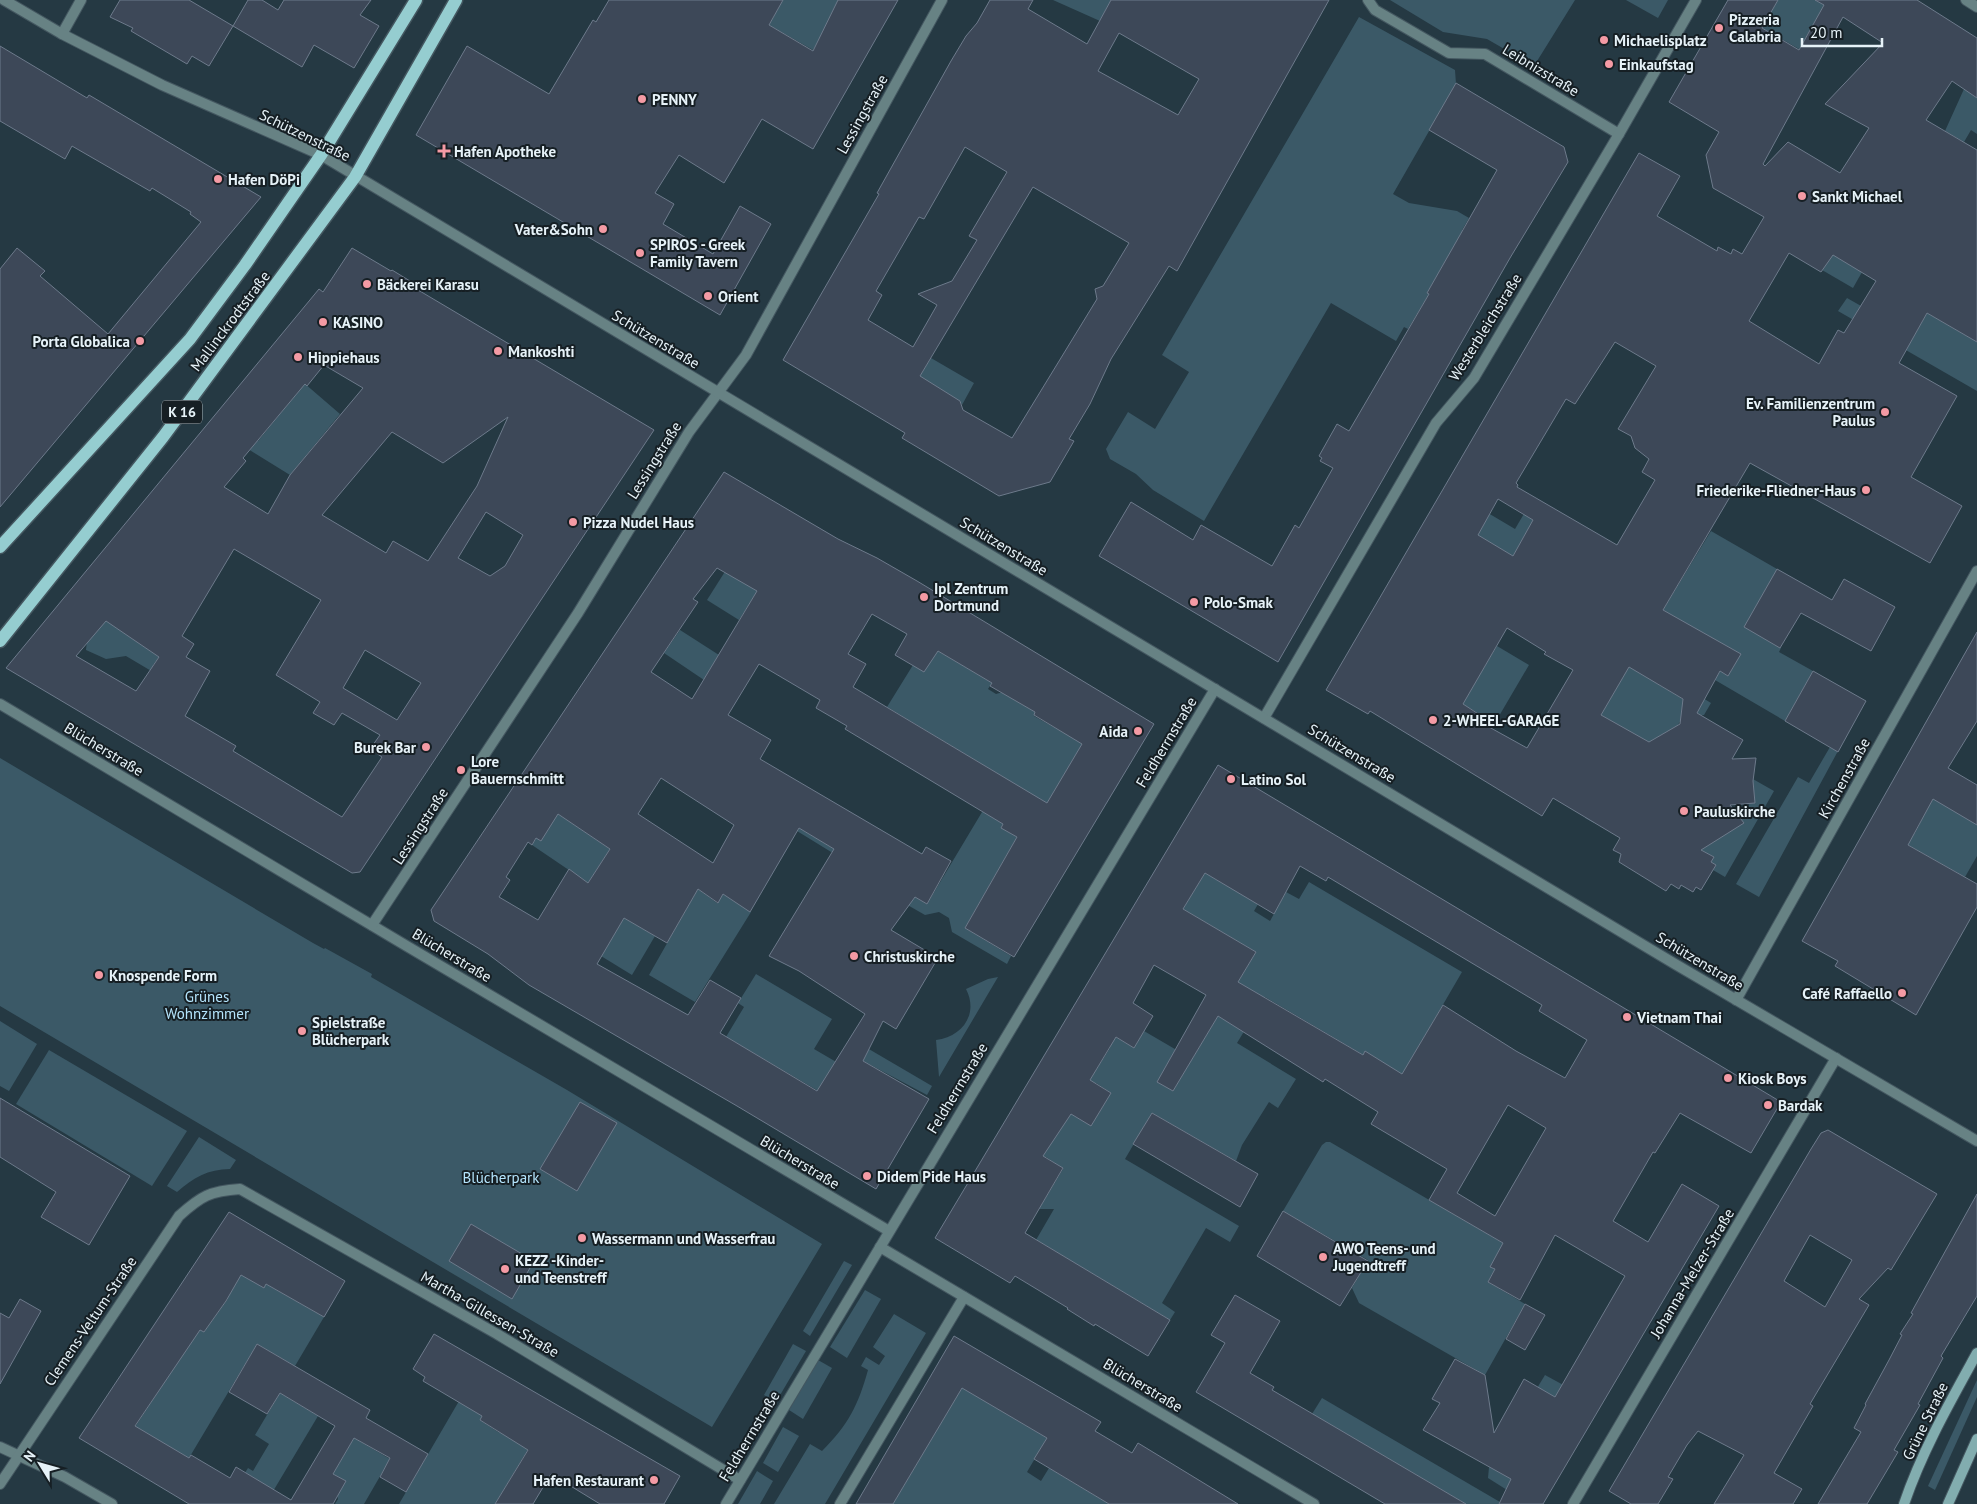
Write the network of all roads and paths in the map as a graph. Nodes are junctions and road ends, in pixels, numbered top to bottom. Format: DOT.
graph roads {
  1 [pos="4,0"];
  2 [pos="81,0"];
  3 [pos="416,0"];
  4 [pos="456,0"];
  5 [pos="942,0"];
  6 [pos="1368,0"];
  7 [pos="1696,0"];
  8 [pos="1966,0"];
  9 [pos="1977,7"];
  10 [pos="62,34"];
  11 [pos="1619,134"];
  12 [pos="320,155"];
  13 [pos="355,177"];
  14 [pos="719,393"];
  15 [pos="0,547"];
  16 [pos="1977,572"];
  17 [pos="0,641"];
  18 [pos="1215,689"];
  19 [pos="0,704"];
  20 [pos="1264,718"];
  21 [pos="372,925"];
  22 [pos="1736,1000"];
  23 [pos="1836,1058"];
  24 [pos="1977,1141"];
  25 [pos="219,1190"];
  26 [pos="889,1231"];
  27 [pos="880,1247"];
  28 [pos="964,1297"];
  29 [pos="1977,1352"];
  30 [pos="1977,1439"];
  31 [pos="0,1448"];
  32 [pos="19,1455"];
  33 [pos="740,1480"];
  34 [pos="0,1484"];
  35 [pos="112,1504"];
  36 [pos="726,1504"];
  37 [pos="840,1504"];
  38 [pos="1314,1504"];
  39 [pos="1573,1504"];
  40 [pos="1904,1504"];
  41 [pos="1948,1504"];
  1 -- 10 [label="street, Schützenstraße"];
  2 -- 10 [label="street"];
  3 -- 12 [label="main road, Mallinckrodtstraße"];
  4 -- 13 [label="main road, Mallinckrodtstraße / K 16"];
  5 -- 14 [label="street, Lessingstraße"];
  6 -- 11 [label="street, Leibnizstraße"];
  7 -- 11 [label="street, Westerbleichstraße"];
  8 -- 9 [label="street"];
  10 -- 12 [label="street, Schützenstraße"];
  11 -- 20 [label="street, Westerbleichstraße"];
  12 -- 13 [label="street, Schützenstraße"];
  12 -- 15 [label="main road, Mallinckrodtstraße"];
  13 -- 14 [label="street, Schützenstraße"];
  13 -- 17 [label="main road, Mallinckrodtstraße / K 16"];
  14 -- 18 [label="street, Schützenstraße"];
  14 -- 21 [label="street, Lessingstraße"];
  16 -- 22 [label="street, Kirchenstraße"];
  18 -- 20 [label="street, Schützenstraße"];
  18 -- 26 [label="street, Feldherrnstraße"];
  19 -- 21 [label="street, Blücherstraße"];
  20 -- 22 [label="street, Schützenstraße"];
  21 -- 26 [label="street, Blücherstraße"];
  22 -- 23 [label="street, Schützenstraße"];
  23 -- 24 [label="street, Schützenstraße"];
  23 -- 39 [label="street, Johanna-Melzer-Straße"];
  25 -- 32 [label="street, Clemens-Veltum-Straße"];
  25 -- 33 [label="street, Martha-Gillessen-Straße"];
  26 -- 27 [label="street, Feldherrnstraße"];
  27 -- 28 [label="street, Blücherstraße"];
  27 -- 33 [label="street, Feldherrnstraße"];
  28 -- 37 [label="street"];
  28 -- 38 [label="street, Blücherstraße"];
  29 -- 40 [label="main road, Grüne Straße"];
  30 -- 41 [label="main road"];
  31 -- 32 [label="street"];
  32 -- 34 [label="street, Clemens-Veltum-Straße"];
  32 -- 35 [label="street"];
  33 -- 36 [label="street, Feldherrnstraße"];
}
